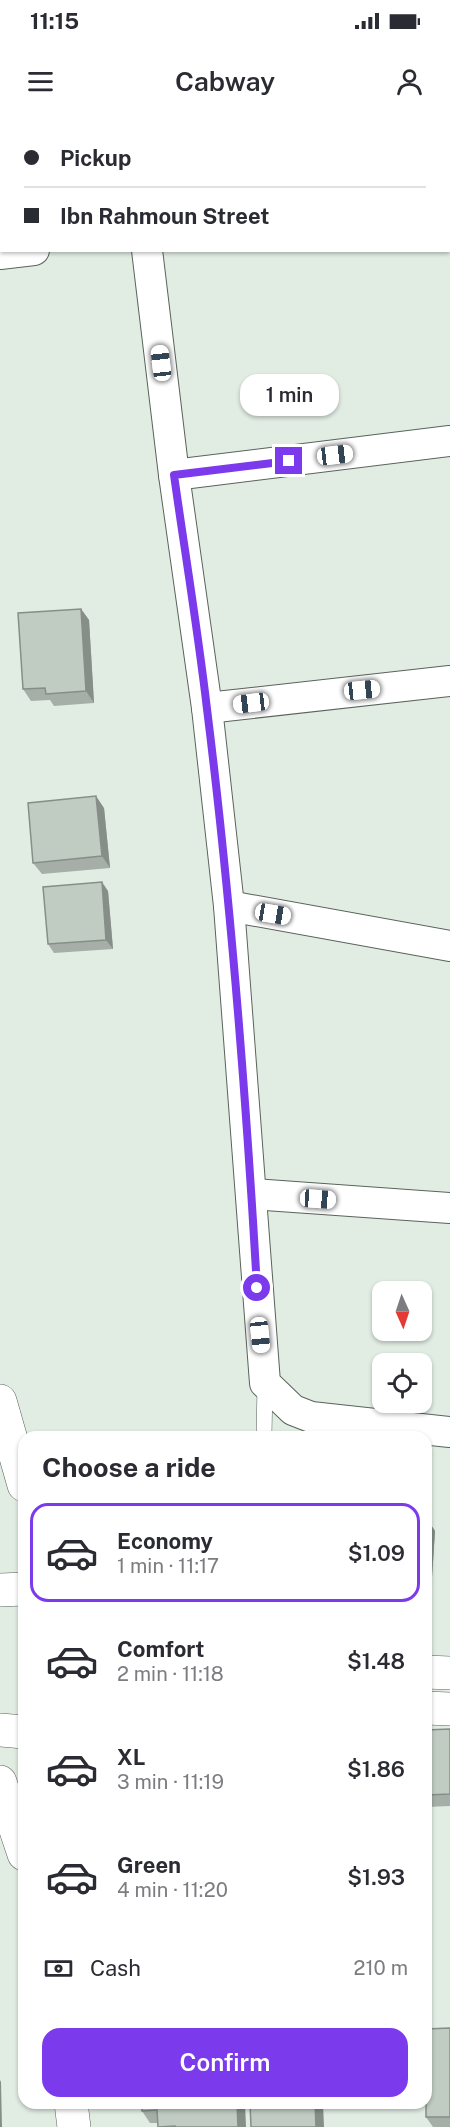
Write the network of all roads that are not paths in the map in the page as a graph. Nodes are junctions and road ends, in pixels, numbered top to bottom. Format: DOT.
graph roads {
  1 [pos="17,252"];
  2 [pos="147,252"];
  3 [pos="0,254"];
  4 [pos="450,441"];
  5 [pos="174,475"];
  6 [pos="450,681"];
  7 [pos="207,708"];
  8 [pos="229,906"];
  9 [pos="450,946"];
  10 [pos="252,1194"];
  11 [pos="450,1208"];
  12 [pos="265,1383"];
  13 [pos="0,1401"];
  14 [pos="264,1431"];
  15 [pos="450,1432"];
  16 [pos="18,1464"];
  17 [pos="18,1589"];
  18 [pos="0,1590"];
  19 [pos="432,1672"];
  20 [pos="450,1673"];
  21 [pos="432,1708"];
  22 [pos="450,1708"];
  23 [pos="0,1730"];
  24 [pos="18,1732"];
  25 [pos="0,1782"];
  26 [pos="18,1836"];
  27 [pos="71,2109"];
  28 [pos="74,2127"];
  1 -- 3 [label="street"];
  2 -- 5 [label="street"];
  4 -- 5 [label="street"];
  5 -- 7 [label="street"];
  6 -- 7 [label="street"];
  7 -- 8 [label="street"];
  8 -- 9 [label="street"];
  8 -- 10 [label="street"];
  10 -- 11 [label="street"];
  10 -- 12 [label="street"];
  12 -- 14 [label="lane"];
  12 -- 15 [label="street"];
  13 -- 16 [label="street"];
  17 -- 18 [label="street"];
  19 -- 20 [label="street"];
  21 -- 22 [label="street"];
  23 -- 24 [label="street"];
  25 -- 26 [label="street"];
  27 -- 28 [label="street"];
}
